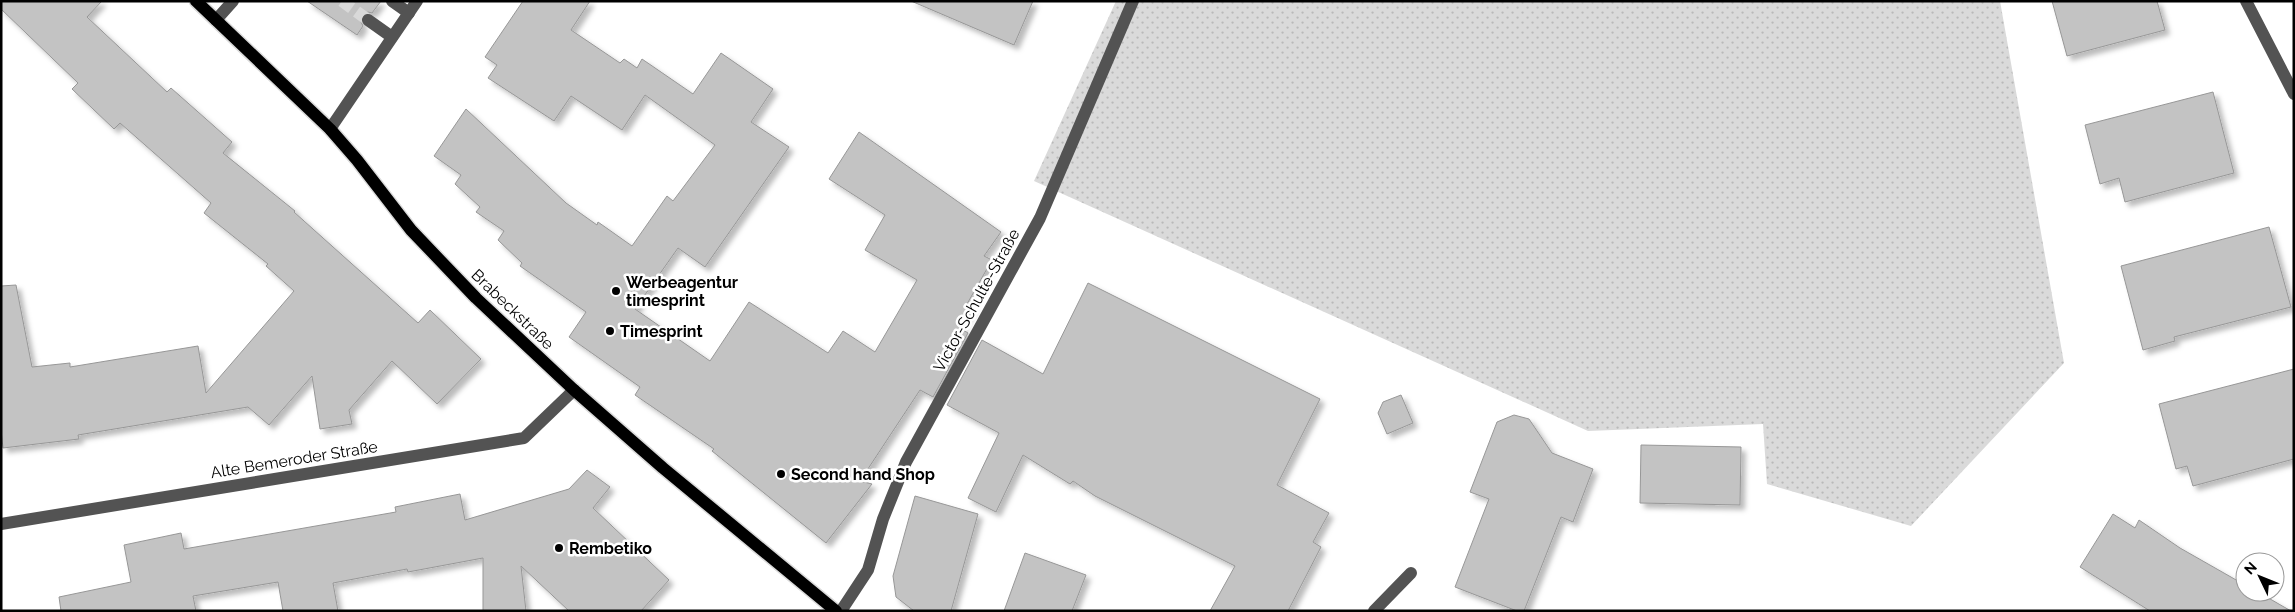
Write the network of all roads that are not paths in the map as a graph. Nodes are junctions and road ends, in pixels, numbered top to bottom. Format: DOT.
graph roads {
  1 [pos="196,1"];
  2 [pos="233,1"];
  3 [pos="392,1"];
  4 [pos="417,1"];
  5 [pos="1133,1"];
  6 [pos="2246,1"];
  7 [pos="409,12"];
  8 [pos="216,20"];
  9 [pos="368,20"];
  10 [pos="392,37"];
  11 [pos="2294,94"];
  12 [pos="330,129"];
  13 [pos="574,390"];
  14 [pos="1,524"];
  15 [pos="1411,573"];
  16 [pos="836,611"];
  17 [pos="841,611"];
  18 [pos="1374,611"];
  1 -- 8 [label="main road, Brabeckstraße"];
  2 -- 8 [label="street"];
  3 -- 7 [label="street"];
  4 -- 7 [label="street"];
  5 -- 17 [label="street, Victor-Schulte-Straße"];
  6 -- 11 [label="street"];
  7 -- 10 [label="street"];
  8 -- 12 [label="main road, Brabeckstraße"];
  9 -- 10 [label="street"];
  10 -- 12 [label="street"];
  12 -- 13 [label="main road, Brabeckstraße"];
  13 -- 14 [label="street, Alte Bemeroder Straße"];
  13 -- 16 [label="main road, Brabeckstraße"];
  15 -- 18 [label="street"];
}
